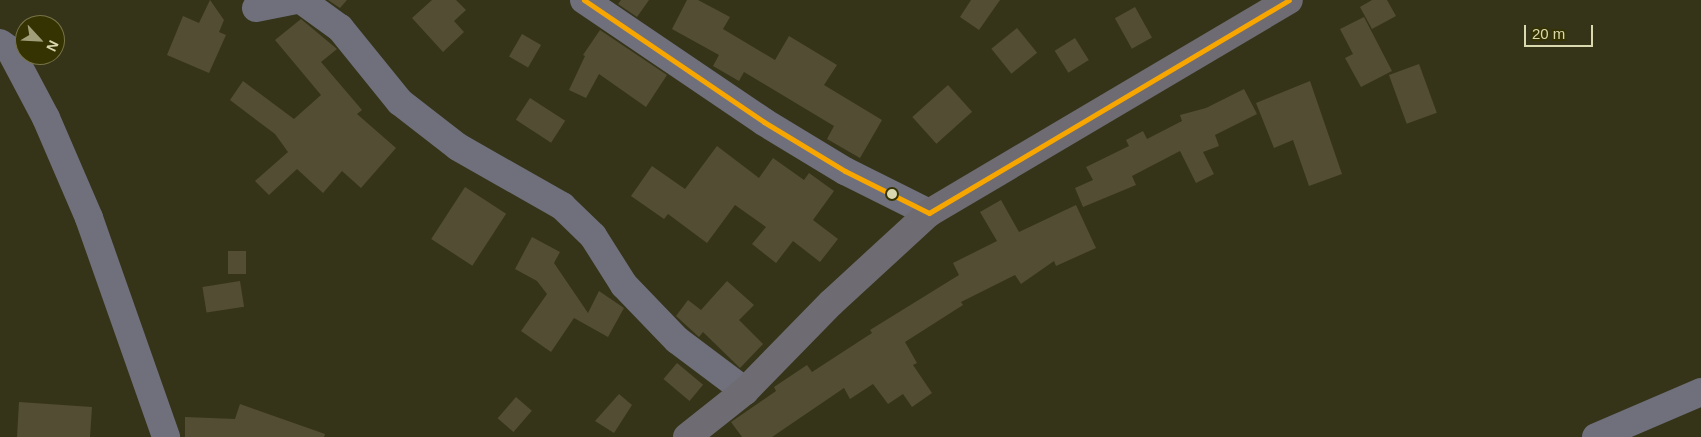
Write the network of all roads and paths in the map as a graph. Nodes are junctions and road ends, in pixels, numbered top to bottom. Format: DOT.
graph roads {
  1 [pos="296,0"];
  2 [pos="302,0"];
  3 [pos="584,0"];
  4 [pos="1289,0"];
  5 [pos="256,8"];
  6 [pos="0,43"];
  7 [pos="929,213"];
  8 [pos="745,392"];
  9 [pos="1701,392"];
  10 [pos="166,437"];
  11 [pos="687,437"];
  12 [pos="1596,437"];
  1 -- 5 [label="street"];
  2 -- 8 [label="street"];
  3 -- 7 [label="street"];
  4 -- 7 [label="main road"];
  6 -- 10 [label="street"];
  7 -- 8 [label="main road"];
  8 -- 11 [label="main road"];
  9 -- 12 [label="street"];
}
